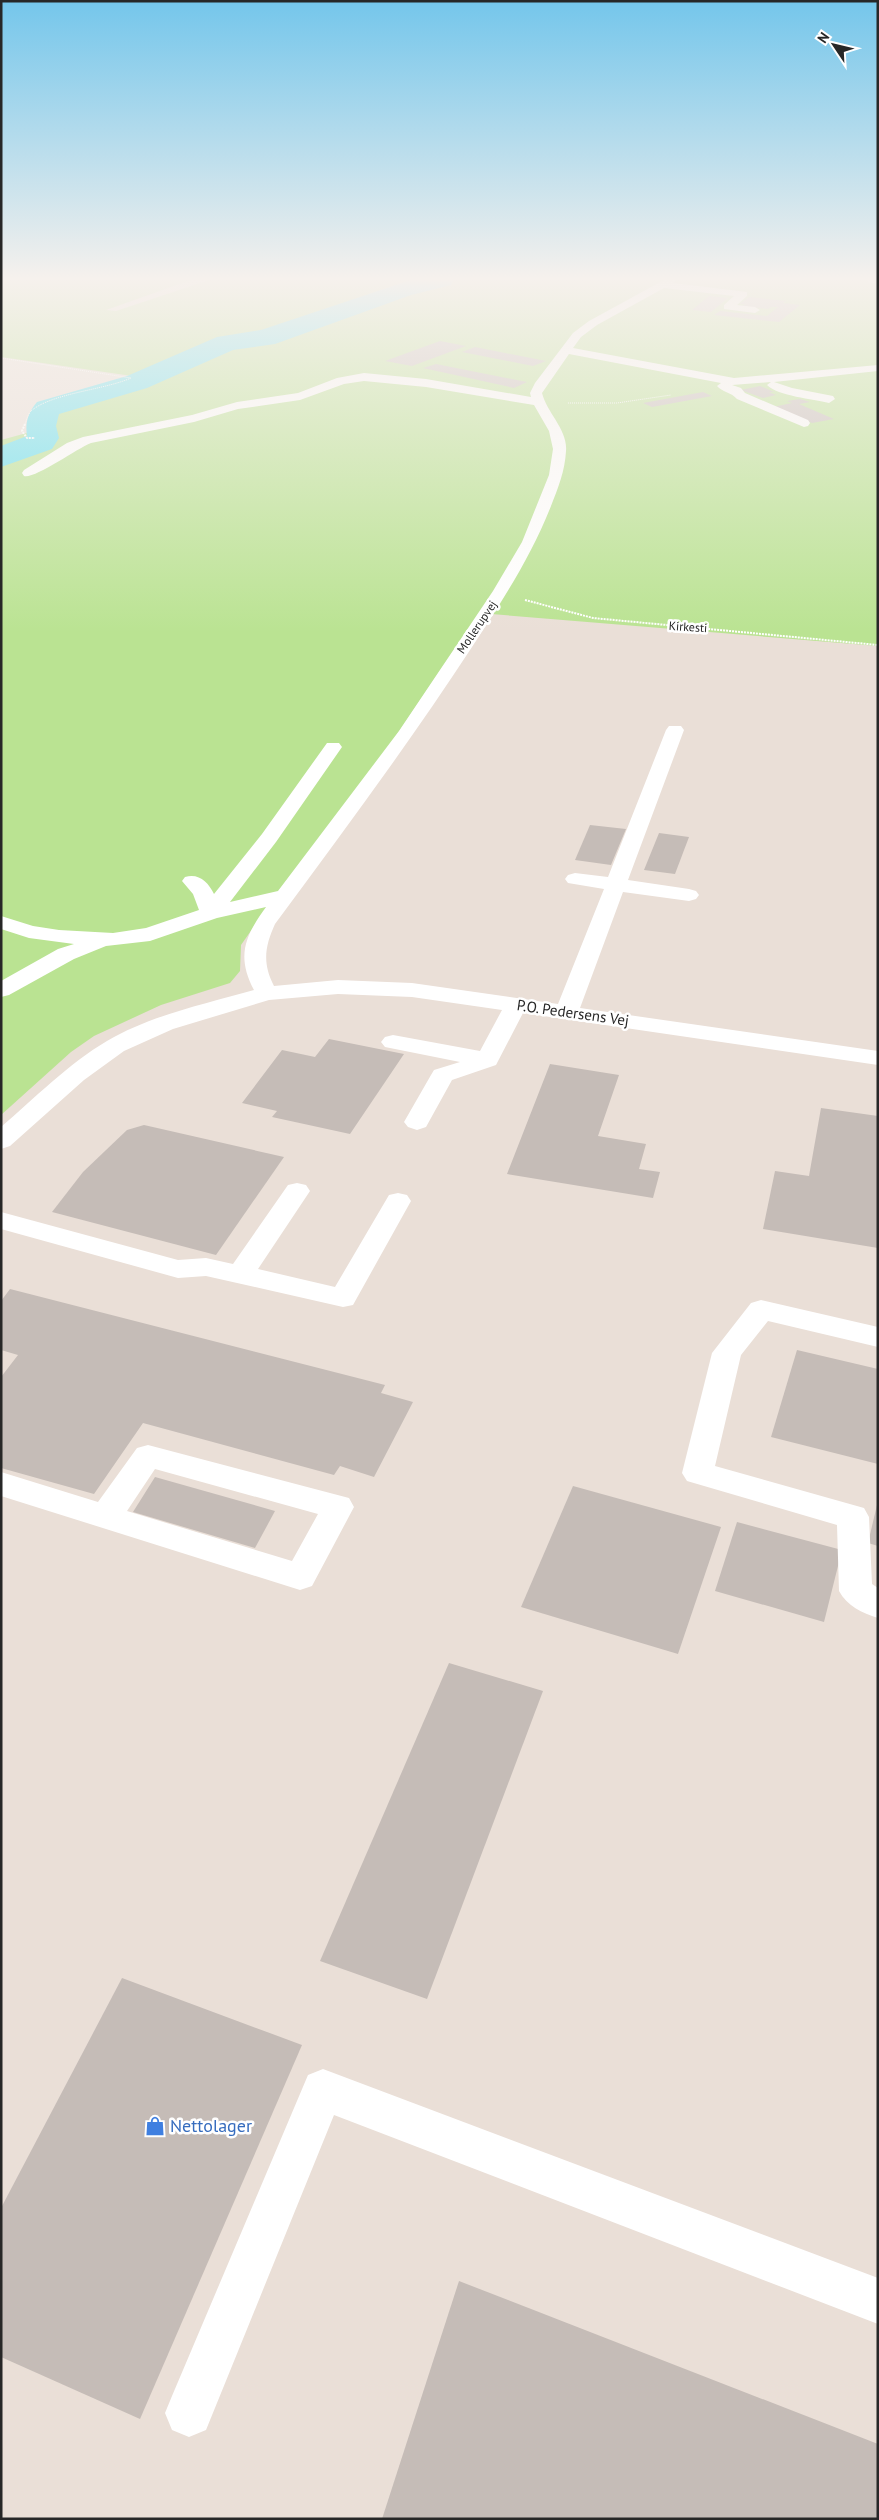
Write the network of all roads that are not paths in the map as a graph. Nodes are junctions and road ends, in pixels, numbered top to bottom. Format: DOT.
graph roads {
  1 [pos="290,398"];
  2 [pos="501,398"];
  3 [pos="537,398"];
  4 [pos="745,398"];
  5 [pos="823,398"];
  6 [pos="829,399"];
  7 [pos="538,402"];
  8 [pos="804,423"];
  9 [pos="63,438"];
  10 [pos="88,440"];
  11 [pos="29,473"];
  12 [pos="675,730"];
  13 [pos="333,746"];
  14 [pos="575,879"];
  15 [pos="192,881"];
  16 [pos="616,885"];
  17 [pos="689,895"];
  18 [pos="285,896"];
  19 [pos="211,913"];
  20 [pos="1,922"];
  21 [pos="113,940"];
  22 [pos="1,990"];
  23 [pos="267,993"];
  24 [pos="516,1005"];
  25 [pos="567,1012"];
  26 [pos="393,1042"];
  27 [pos="878,1058"];
  28 [pos="488,1060"];
  29 [pos="417,1122"];
  30 [pos="1,1141"];
  31 [pos="297,1191"];
  32 [pos="398,1201"];
  33 [pos="1,1220"];
  34 [pos="240,1275"];
  35 [pos="878,1337"];
  36 [pos="1,1484"];
  37 [pos="105,1517"];
  38 [pos="878,1605"];
  39 [pos="878,2301"];
  40 [pos="189,2414"];
  1 -- 10 [label="street"];
  2 -- 7 [label="street"];
  3 -- 7 [label="street"];
  4 -- 8 [label="street"];
  5 -- 6 [label="street"];
  7 -- 18 [label="street, Mollerupvej"];
  9 -- 10 [label="street"];
  10 -- 11 [label="street"];
  12 -- 16 [label="street"];
  13 -- 19 [label="street"];
  14 -- 16 [label="street"];
  15 -- 19 [label="street"];
  16 -- 17 [label="street"];
  16 -- 25 [label="street"];
  18 -- 19 [label="street"];
  18 -- 23 [label="street, Mollerupvej"];
  19 -- 21 [label="street"];
  20 -- 21 [label="street"];
  21 -- 22 [label="street"];
  23 -- 24 [label="street, P.O. Pedersens Vej"];
  23 -- 30 [label="street, P.O. Pedersens Vej"];
  24 -- 25 [label="street, P.O. Pedersens Vej"];
  24 -- 28 [label="street"];
  25 -- 27 [label="street, P.O. Pedersens Vej"];
  26 -- 28 [label="street"];
  28 -- 29 [label="street"];
  31 -- 34 [label="street"];
  32 -- 34 [label="street"];
  33 -- 34 [label="street"];
  35 -- 38 [label="street"];
  36 -- 37 [label="street"];
  37 -- 37 [label="street"];
  39 -- 40 [label="street"];
}
